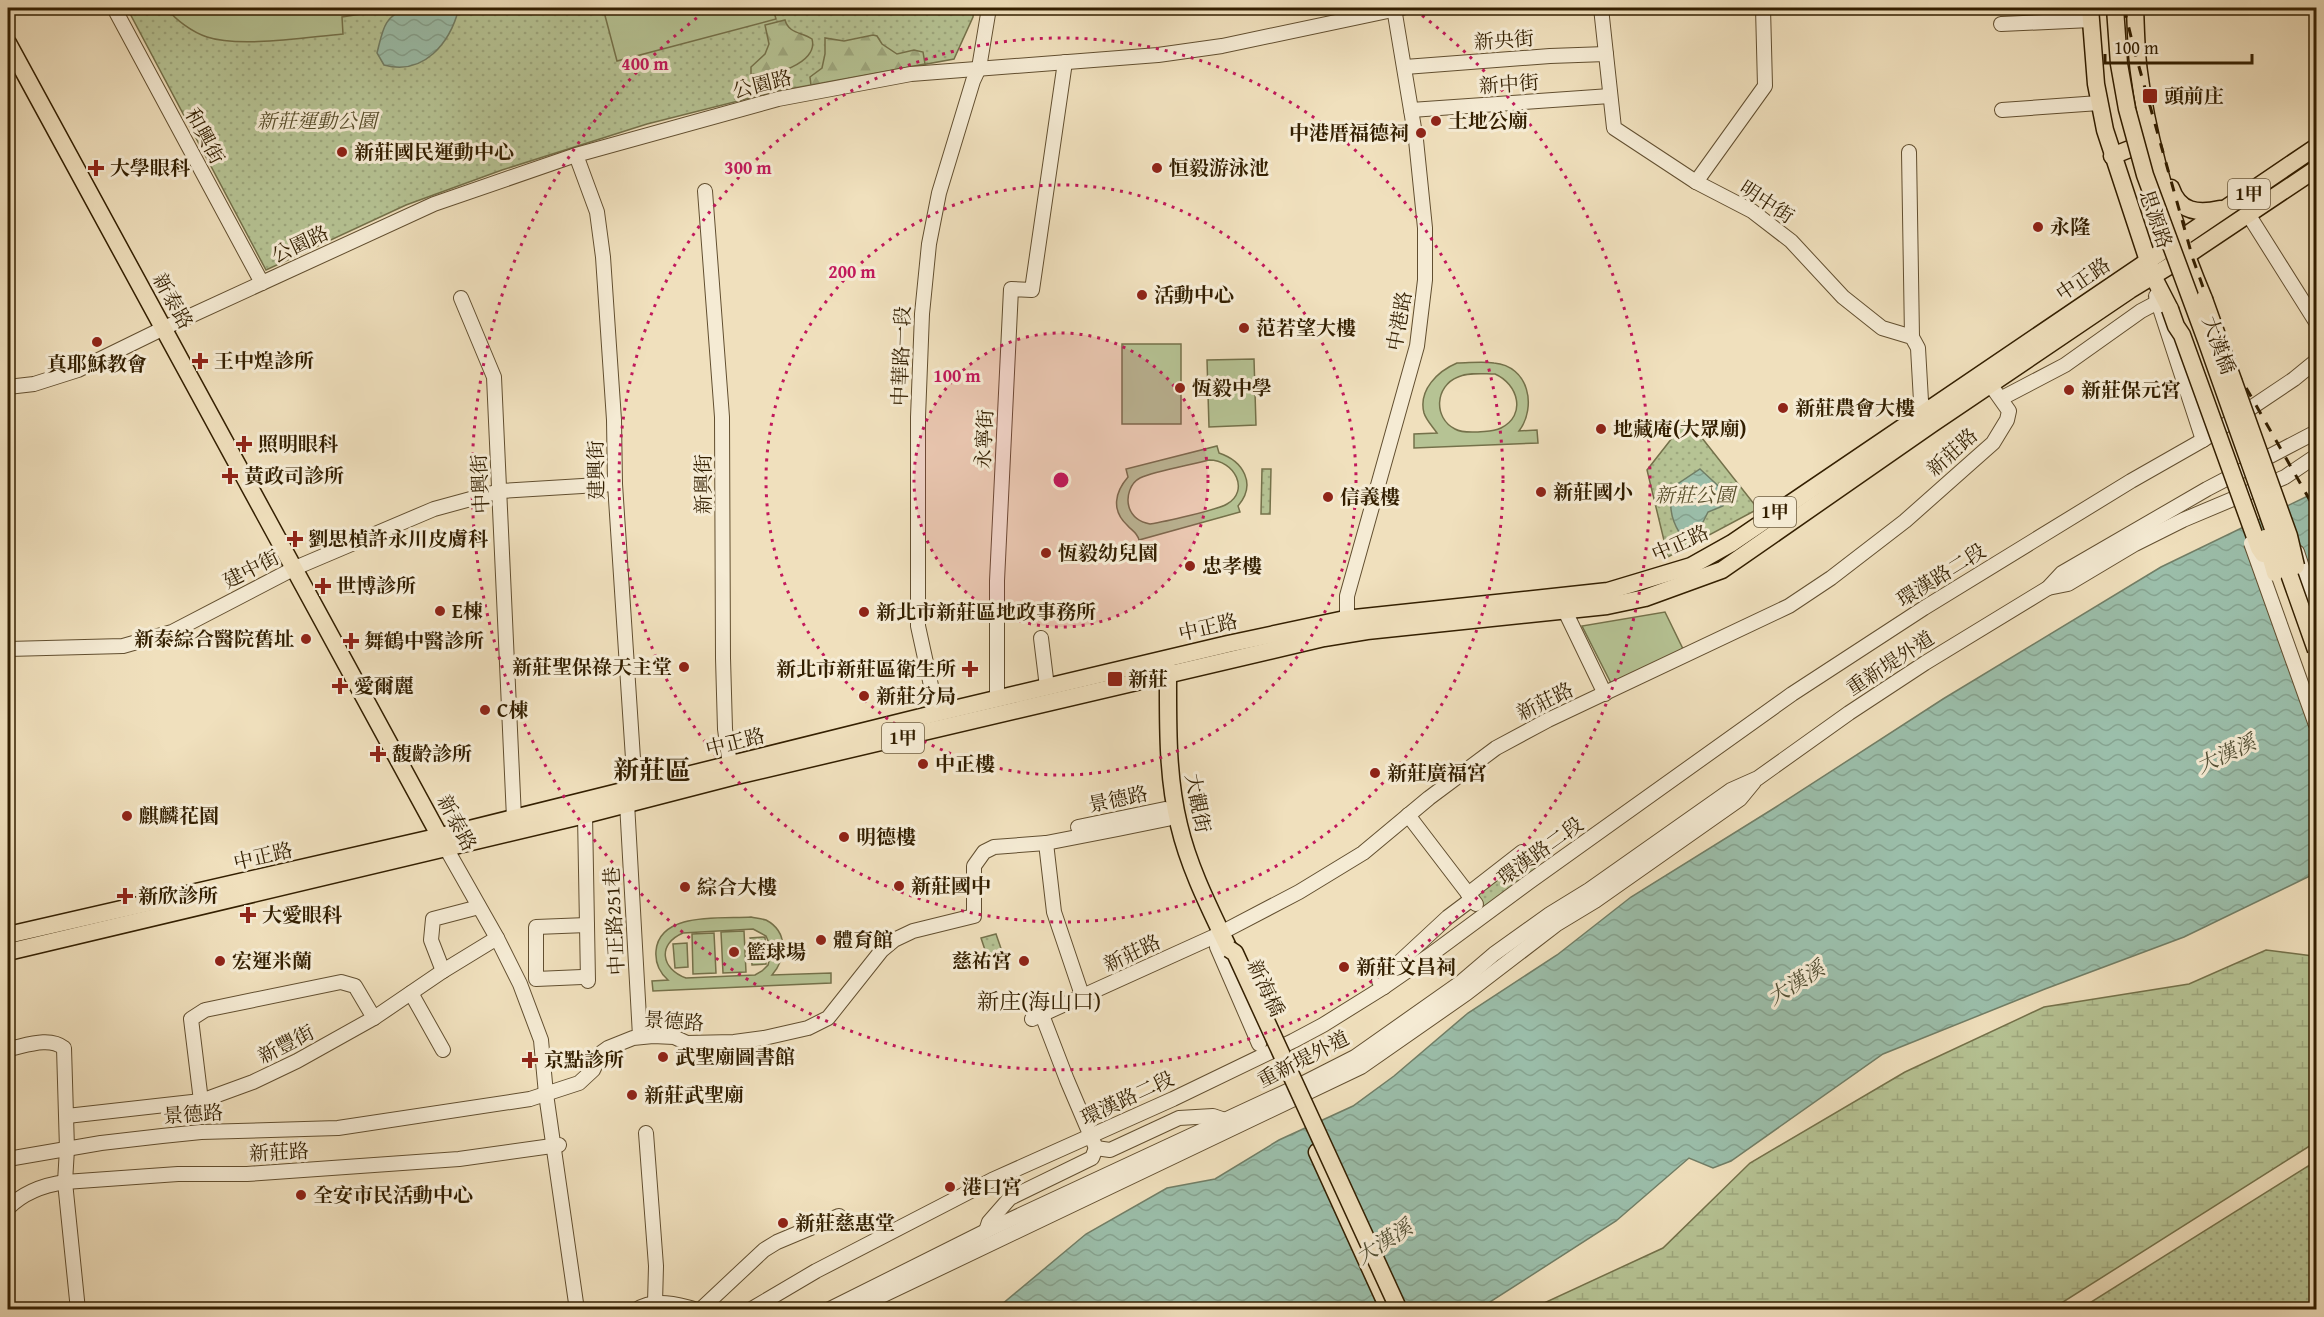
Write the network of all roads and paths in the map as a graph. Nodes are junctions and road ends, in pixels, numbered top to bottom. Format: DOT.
graph roads {
  1 [pos="114,8"];
  2 [pos="989,8"];
  3 [pos="1397,8"];
  4 [pos="1601,8"];
  5 [pos="1763,8"];
  6 [pos="2105,8"];
  7 [pos="2115,8"];
  8 [pos="2135,8"];
  9 [pos="2091,14"];
  10 [pos="2001,24"];
  11 [pos="8,43"];
  12 [pos="1606,54"];
  13 [pos="1065,62"];
  14 [pos="1405,67"];
  15 [pos="979,68"];
  16 [pos="1610,96"];
  17 [pos="2099,103"];
  18 [pos="1411,110"];
  19 [pos="2002,110"];
  20 [pos="2150,132"];
  21 [pos="2316,147"];
  22 [pos="1910,152"];
  23 [pos="576,155"];
  24 [pos="2112,156"];
  25 [pos="2316,169"];
  26 [pos="2161,175"];
  27 [pos="1696,182"];
  28 [pos="705,191"];
  29 [pos="2124,192"];
  30 [pos="2230,206"];
  31 [pos="2248,214"];
  32 [pos="2180,238"];
  33 [pos="2186,256"];
  34 [pos="2150,268"];
  35 [pos="262,284"];
  36 [pos="461,298"];
  37 [pos="2164,306"];
  38 [pos="2316,322"];
  39 [pos="2176,326"];
  40 [pos="164,328"];
  41 [pos="1912,337"];
  42 [pos="2316,361"];
  43 [pos="1987,379"];
  44 [pos="8,387"];
  45 [pos="2002,398"];
  46 [pos="2249,409"];
  47 [pos="1929,417"];
  48 [pos="2316,432"];
  49 [pos="2203,440"];
  50 [pos="2316,456"];
  51 [pos="615,484"];
  52 [pos="500,491"];
  53 [pos="2289,536"];
  54 [pos="295,568"];
  55 [pos="2275,573"];
  56 [pos="2048,588"];
  57 [pos="2316,610"];
  58 [pos="1565,611"];
  59 [pos="1347,626"];
  60 [pos="2316,630"];
  61 [pos="1041,638"];
  62 [pos="8,649"];
  63 [pos="2316,650"];
  64 [pos="1166,667"];
  65 [pos="1047,687"];
  66 [pos="2316,692"];
  67 [pos="1605,694"];
  68 [pos="997,699"];
  69 [pos="937,713"];
  70 [pos="2316,725"];
  71 [pos="731,771"];
  72 [pos="1758,778"];
  73 [pos="631,796"];
  74 [pos="1176,813"];
  75 [pos="585,815"];
  76 [pos="1408,815"];
  77 [pos="514,818"];
  78 [pos="443,842"];
  79 [pos="1046,843"];
  80 [pos="1522,852"];
  81 [pos="1470,897"];
  82 [pos="479,907"];
  83 [pos="1485,914"];
  84 [pos="587,925"];
  85 [pos="1221,933"];
  86 [pos="8,935"];
  87 [pos="497,938"];
  88 [pos="1228,949"];
  89 [pos="8,952"];
  90 [pos="443,971"];
  91 [pos="1384,987"];
  92 [pos="411,993"];
  93 [pos="1083,998"];
  94 [pos="374,1018"];
  95 [pos="640,1036"];
  96 [pos="1280,1036"];
  97 [pos="1259,1044"];
  98 [pos="8,1049"];
  99 [pos="443,1050"];
  100 [pos="546,1094"];
  101 [pos="201,1101"];
  102 [pos="67,1116"];
  103 [pos="1225,1120"];
  104 [pos="646,1133"];
  105 [pos="1093,1143"];
  106 [pos="556,1146"];
  107 [pos="67,1149"];
  108 [pos="8,1160"];
  109 [pos="65,1182"];
  110 [pos="8,1208"];
  111 [pos="839,1216"];
  112 [pos="986,1231"];
  113 [pos="655,1303"];
  114 [pos="78,1310"];
  115 [pos="576,1310"];
  116 [pos="636,1310"];
  117 [pos="698,1310"];
  118 [pos="750,1310"];
  119 [pos="828,1310"];
  120 [pos="852,1310"];
  121 [pos="1389,1310"];
  122 [pos="1399,1310"];
  1 -- 35 [label="street, 和興街"];
  2 -- 15 [label="street, 中華路一段"];
  3 -- 13 [label="street, 公園路"];
  3 -- 14 [label="street, 中港路"];
  4 -- 12 [label="street, 明中街"];
  5 -- 27 [label="street"];
  6 -- 55 [label="main road, 大漢橋, bridge"];
  7 -- 63 [label="main road, 大漢橋, bridge"];
  8 -- 20 [label="main road, 思源路"];
  9 -- 10 [label="street"];
  9 -- 17 [label="main road, 思源路"];
  11 -- 40 [label="main road, 新泰路"];
  12 -- 14 [label="street, 新央街"];
  12 -- 16 [label="street, 明中街"];
  13 -- 15 [label="street, 公園路"];
  13 -- 68 [label="street, 永寧街"];
  14 -- 18 [label="street, 中港路"];
  15 -- 23 [label="street, 公園路"];
  15 -- 69 [label="street, 中華路一段"];
  16 -- 18 [label="street, 新中街"];
  16 -- 27 [label="street, 明中街"];
  17 -- 19 [label="street"];
  17 -- 24 [label="main road, 思源路"];
  18 -- 59 [label="street, 中港路"];
  20 -- 24 [label="main road"];
  20 -- 26 [label="main road, 思源路"];
  20 -- 30 [label="main road"];
  21 -- 30 [label="main road, 中正路 / 1甲"];
  22 -- 41 [label="street"];
  23 -- 35 [label="street, 公園路"];
  23 -- 51 [label="street, 建興街"];
  24 -- 29 [label="main road, 思源路"];
  25 -- 31 [label="main road, 中正路 / 1甲"];
  26 -- 29 [label="main road"];
  26 -- 32 [label="main road, 思源路"];
  27 -- 41 [label="street, 明中街"];
  28 -- 71 [label="street, 新興街"];
  29 -- 34 [label="main road, 思源路"];
  30 -- 32 [label="main road, 中正路 / 1甲"];
  31 -- 33 [label="main road, 中正路 / 1甲"];
  31 -- 38 [label="street"];
  32 -- 33 [label="main road, 思源路"];
  32 -- 34 [label="main road, 中正路 / 1甲"];
  33 -- 34 [label="main road, 中正路 / 1甲"];
  33 -- 46 [label="street, 思源路"];
  33 -- 53 [label="main road, bridge"];
  34 -- 37 [label="main road, 思源路"];
  34 -- 43 [label="main road, 中正路 / 1甲"];
  35 -- 40 [label="street, 公園路"];
  36 -- 52 [label="street, 中興街"];
  37 -- 39 [label="main road, 思源路, bridge"];
  37 -- 45 [label="street"];
  37 -- 49 [label="street"];
  39 -- 55 [label="main road, 思源路, bridge"];
  39 -- 70 [label="street, bridge"];
  40 -- 44 [label="street, 公園路"];
  40 -- 54 [label="main road, 新泰路"];
  41 -- 47 [label="street"];
  42 -- 46 [label="street, 環漢路二段"];
  43 -- 45 [label="street"];
  43 -- 47 [label="main road, 中正路 / 1甲"];
  45 -- 67 [label="street, 新莊路"];
  46 -- 49 [label="street, 環漢路二段"];
  47 -- 58 [label="main road, 中正路 / 1甲"];
  47 -- 59 [label="main road, 中正路 / 1甲"];
  48 -- 56 [label="street, 重新堤外道"];
  49 -- 83 [label="street, 環漢路二段"];
  50 -- 56 [label="street, 重新堤外道"];
  51 -- 52 [label="street, 建中街"];
  51 -- 73 [label="street, 建興街"];
  52 -- 54 [label="street, 建中街"];
  52 -- 77 [label="street, 中興街"];
  53 -- 57 [label="street, bridge"];
  53 -- 60 [label="main road, bridge"];
  54 -- 62 [label="street, 建中街"];
  54 -- 78 [label="main road, 新泰路"];
  55 -- 66 [label="main road, 大漢橋"];
  56 -- 72 [label="street, 重新堤外道"];
  58 -- 59 [label="main road, 中正路 / 1甲"];
  58 -- 67 [label="street"];
  59 -- 64 [label="main road, 中正路 / 1甲"];
  61 -- 65 [label="street"];
  64 -- 65 [label="main road, 中正路 / 1甲"];
  64 -- 71 [label="main road, 中正路 / 1甲"];
  64 -- 74 [label="main road, 大觀街"];
  65 -- 68 [label="main road, 中正路 / 1甲"];
  67 -- 76 [label="street, 新莊路"];
  68 -- 69 [label="main road, 中正路 / 1甲"];
  69 -- 71 [label="main road, 中正路 / 1甲"];
  71 -- 73 [label="main road, 中正路 / 1甲"];
  72 -- 103 [label="street, 重新堤外道"];
  72 -- 120 [label="street, 重新堤外道"];
  73 -- 75 [label="main road, 中正路 / 1甲"];
  73 -- 77 [label="main road, 中正路 / 1甲"];
  73 -- 95 [label="street, 中正路251巷"];
  74 -- 79 [label="street, 景德路"];
  74 -- 85 [label="main road, 大觀街"];
  75 -- 78 [label="main road, 中正路 / 1甲"];
  75 -- 84 [label="street"];
  76 -- 81 [label="street"];
  76 -- 85 [label="street, 新莊路"];
  77 -- 78 [label="main road, 中正路 / 1甲"];
  78 -- 82 [label="street, 新泰路"];
  78 -- 86 [label="main road, 中正路 / 1甲"];
  78 -- 89 [label="main road, 中正路 / 1甲"];
  79 -- 93 [label="street"];
  79 -- 95 [label="street, 景德路"];
  80 -- 81 [label="street"];
  81 -- 83 [label="street"];
  81 -- 91 [label="street"];
  82 -- 87 [label="street, 新泰路"];
  82 -- 90 [label="street"];
  83 -- 91 [label="street, 環漢路二段"];
  84 -- 84 [label="street"];
  85 -- 88 [label="main road, 大觀街"];
  85 -- 93 [label="street, 新莊路"];
  85 -- 96 [label="street, 大觀街"];
  85 -- 97 [label="street, 大觀街"];
  87 -- 90 [label="street, 新豐街"];
  87 -- 100 [label="street, 新泰路"];
  88 -- 121 [label="main road, 新海橋"];
  88 -- 122 [label="main road, 新海橋, bridge"];
  90 -- 92 [label="street, 新豐街"];
  91 -- 105 [label="street, 環漢路二段"];
  92 -- 94 [label="street, 新豐街"];
  92 -- 99 [label="street"];
  93 -- 105 [label="street, 新莊路"];
  94 -- 101 [label="street, 新豐街"];
  94 -- 101 [label="street"];
  95 -- 100 [label="street, 景德路"];
  98 -- 102 [label="street"];
  100 -- 106 [label="street, 新泰路"];
  100 -- 107 [label="street, 景德路"];
  101 -- 102 [label="street, 新豐街"];
  102 -- 107 [label="street"];
  103 -- 105 [label="street"];
  103 -- 112 [label="street, 重新堤外道"];
  104 -- 113 [label="street"];
  105 -- 112 [label="street"];
  105 -- 118 [label="street, 環漢路二段"];
  106 -- 109 [label="street, 新莊路"];
  106 -- 115 [label="street, 新泰路"];
  107 -- 108 [label="street, 景德路"];
  107 -- 109 [label="street"];
  109 -- 110 [label="street, 新莊路"];
  109 -- 114 [label="street"];
  111 -- 117 [label="street"];
  112 -- 119 [label="street, 重新堤外道"];
  113 -- 116 [label="street"];
  113 -- 117 [label="street"];
}
